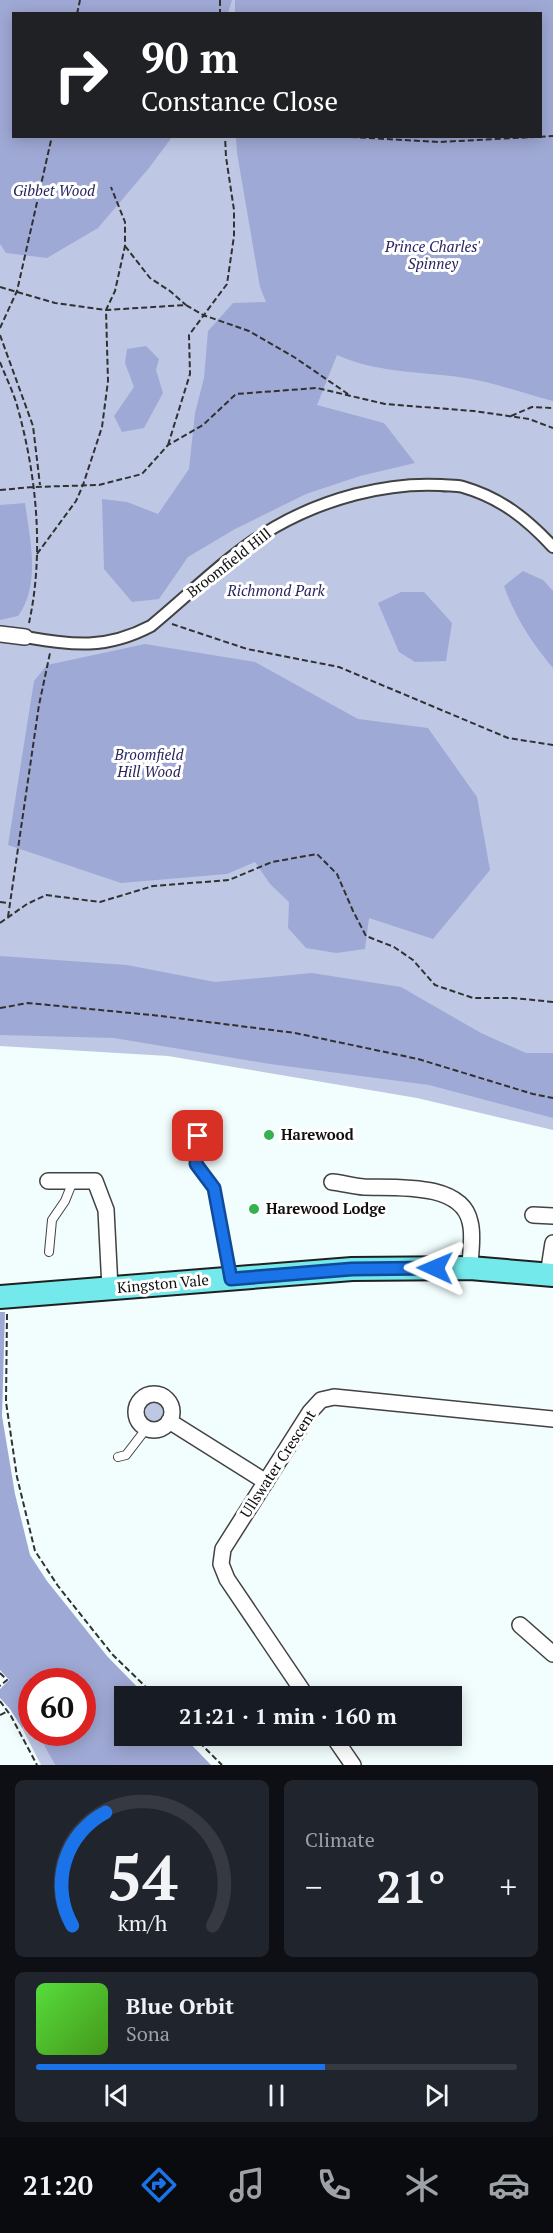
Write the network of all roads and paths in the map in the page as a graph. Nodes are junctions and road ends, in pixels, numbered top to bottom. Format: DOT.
graph roads {
  1 [pos="52,138"];
  2 [pos="225,138"];
  3 [pos="368,138"];
  4 [pos="515,138"];
  5 [pos="111,187"];
  6 [pos="125,246"];
  7 [pos="0,287"];
  8 [pos="16,291"];
  9 [pos="186,305"];
  10 [pos="106,310"];
  11 [pos="203,315"];
  12 [pos="0,328"];
  13 [pos="0,336"];
  14 [pos="0,362"];
  15 [pos="351,396"];
  16 [pos="553,408"];
  17 [pos="508,417"];
  18 [pos="553,428"];
  19 [pos="168,445"];
  20 [pos="83,485"];
  21 [pos="33,487"];
  22 [pos="40,487"];
  23 [pos="0,490"];
  24 [pos="553,547"];
  25 [pos="37,555"];
  26 [pos="159,619"];
  27 [pos="0,634"];
  28 [pos="25,637"];
  29 [pos="53,641"];
  30 [pos="553,745"];
  31 [pos="0,902"];
  32 [pos="10,903"];
  33 [pos="8,918"];
  34 [pos="0,923"];
  35 [pos="553,1002"];
  36 [pos="0,1008"];
  37 [pos="553,1098"];
  38 [pos="198,1136"];
  39 [pos="48,1181"];
  40 [pos="73,1181"];
  41 [pos="332,1182"];
  42 [pos="533,1215"];
  43 [pos="553,1216"];
  44 [pos="553,1243"];
  45 [pos="49,1252"];
  46 [pos="470,1268"];
  47 [pos="551,1275"];
  48 [pos="231,1279"];
  49 [pos="103,1289"];
  50 [pos="4,1303"];
  51 [pos="553,1419"];
  52 [pos="170,1421"];
  53 [pos="146,1429"];
  54 [pos="118,1456"];
  55 [pos="266,1482"];
  56 [pos="520,1625"];
  57 [pos="553,1654"];
  58 [pos="0,1673"];
  59 [pos="0,1686"];
  60 [pos="145,1686"];
  61 [pos="299,1686"];
  62 [pos="0,1701"];
  63 [pos="8,1711"];
  64 [pos="0,1715"];
  65 [pos="204,1746"];
  66 [pos="340,1746"];
  67 [pos="37,1765"];
  68 [pos="222,1765"];
  69 [pos="353,1765"];
  1 -- 8 [label="path"];
  2 -- 11 [label="path"];
  3 -- 4 [label="path"];
  5 -- 6 [label="path"];
  6 -- 9 [label="path"];
  6 -- 10 [label="path"];
  7 -- 8 [label="path"];
  8 -- 10 [label="path"];
  8 -- 12 [label="path"];
  9 -- 10 [label="path"];
  9 -- 11 [label="path"];
  10 -- 20 [label="path"];
  11 -- 15 [label="path"];
  11 -- 19 [label="path"];
  13 -- 22 [label="path"];
  14 -- 21 [label="path"];
  15 -- 17 [label="path"];
  15 -- 19 [label="path"];
  16 -- 17 [label="path"];
  17 -- 18 [label="path"];
  19 -- 20 [label="path"];
  20 -- 22 [label="path"];
  20 -- 25 [label="path"];
  21 -- 22 [label="path"];
  21 -- 23 [label="path"];
  21 -- 25 [label="path"];
  24 -- 26 [label="street, Broomfield Hill"];
  25 -- 28 [label="path"];
  26 -- 29 [label="street, Broomfield Hill"];
  26 -- 30 [label="path"];
  27 -- 28 [label="street, Broomfield Hill"];
  28 -- 29 [label="street, Broomfield Hill"];
  29 -- 32 [label="path"];
  31 -- 32 [label="path"];
  32 -- 33 [label="path"];
  33 -- 34 [label="path"];
  33 -- 35 [label="path"];
  36 -- 37 [label="path"];
  38 -- 48 [label="lane"];
  39 -- 40 [label="street"];
  40 -- 45 [label="lane"];
  40 -- 49 [label="street"];
  41 -- 46 [label="street"];
  42 -- 43 [label="street"];
  44 -- 47 [label="street"];
  46 -- 47 [label="main road, Kingston Vale"];
  46 -- 48 [label="main road, Kingston Vale"];
  48 -- 49 [label="main road, Kingston Vale"];
  49 -- 50 [label="main road, Kingston Vale"];
  50 -- 60 [label="path"];
  51 -- 55 [label="street, Ullswater Crescent"];
  52 -- 53 [label="street"];
  52 -- 53 [label="street"];
  52 -- 55 [label="street"];
  53 -- 54 [label="lane"];
  55 -- 61 [label="street, Ullswater Crescent"];
  56 -- 57 [label="street"];
  58 -- 59 [label="path"];
  62 -- 63 [label="path"];
  63 -- 64 [label="path"];
  63 -- 67 [label="path"];
  65 -- 68 [label="path"];
  66 -- 69 [label="street"];
}
